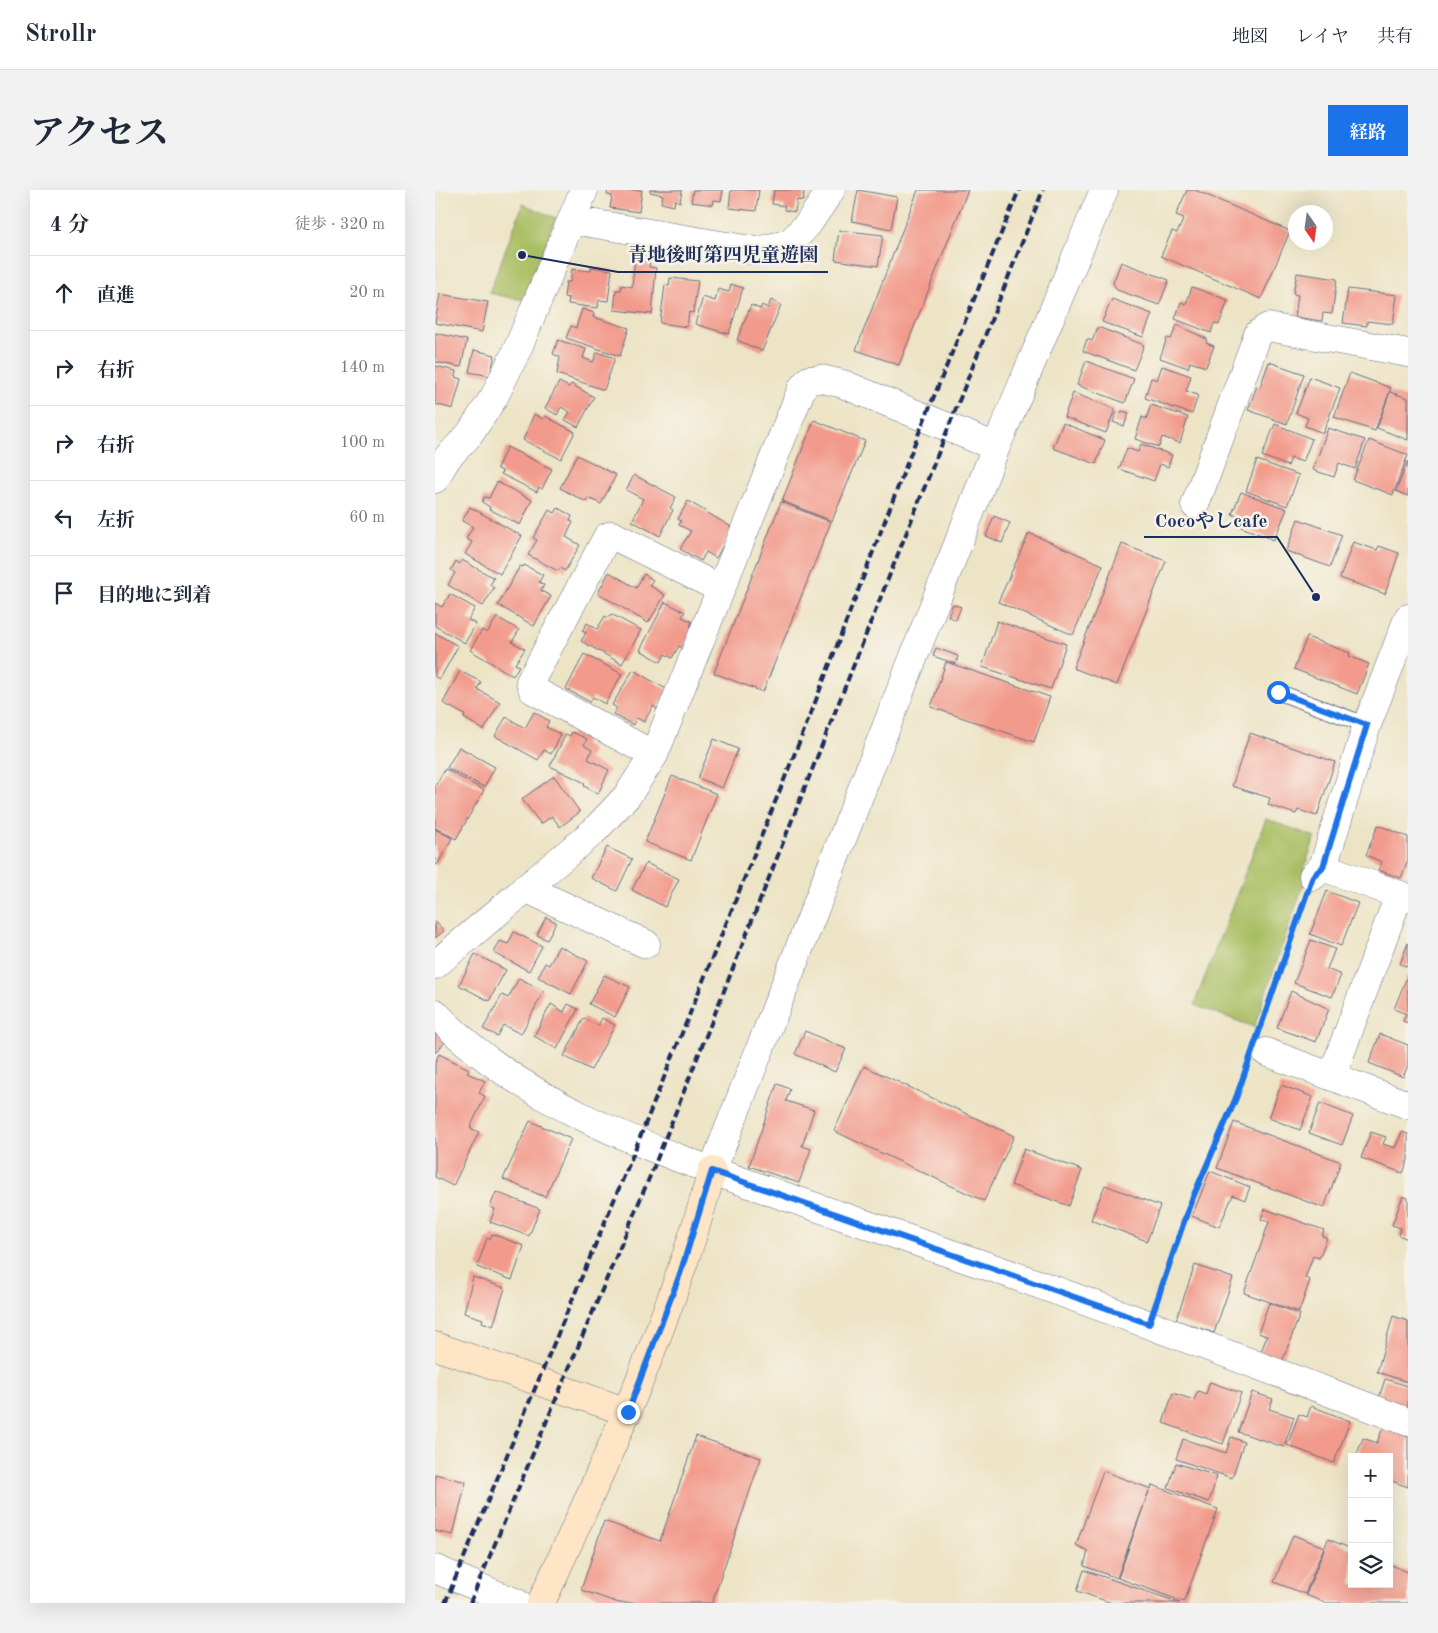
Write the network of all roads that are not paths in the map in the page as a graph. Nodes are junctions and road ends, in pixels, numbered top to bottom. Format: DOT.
graph roads {
  1 [pos="584,190"];
  2 [pos="831,190"];
  3 [pos="1104,190"];
  4 [pos="572,220"];
  5 [pos="1408,353"];
  6 [pos="996,447"];
  7 [pos="435,479"];
  8 [pos="1195,505"];
  9 [pos="721,589"];
  10 [pos="1408,618"];
  11 [pos="1278,692"];
  12 [pos="1367,725"];
  13 [pos="654,755"];
  14 [pos="525,888"];
  15 [pos="1403,896"];
  16 [pos="646,944"];
  17 [pos="435,965"];
  18 [pos="435,1013"];
  19 [pos="1262,1043"];
  20 [pos="1332,1076"];
  21 [pos="1408,1104"];
  22 [pos="712,1171"];
  23 [pos="435,1346"];
  24 [pos="628,1412"];
  25 [pos="1408,1422"];
  26 [pos="435,1569"];
  27 [pos="517,1603"];
  28 [pos="541,1603"];
  1 -- 4 [label="street"];
  2 -- 4 [label="street"];
  3 -- 6 [label="street"];
  4 -- 7 [label="street"];
  5 -- 8 [label="street"];
  6 -- 9 [label="street"];
  6 -- 22 [label="street"];
  9 -- 13 [label="street"];
  9 -- 13 [label="street"];
  10 -- 12 [label="street"];
  11 -- 12 [label="lane"];
  12 -- 15 [label="street"];
  13 -- 14 [label="street"];
  14 -- 16 [label="street"];
  14 -- 17 [label="street"];
  15 -- 20 [label="street"];
  18 -- 22 [label="street"];
  19 -- 20 [label="street"];
  20 -- 21 [label="street"];
  22 -- 24 [label="street"];
  22 -- 25 [label="street"];
  23 -- 24 [label="street"];
  24 -- 28 [label="street"];
  26 -- 27 [label="street"];
}
